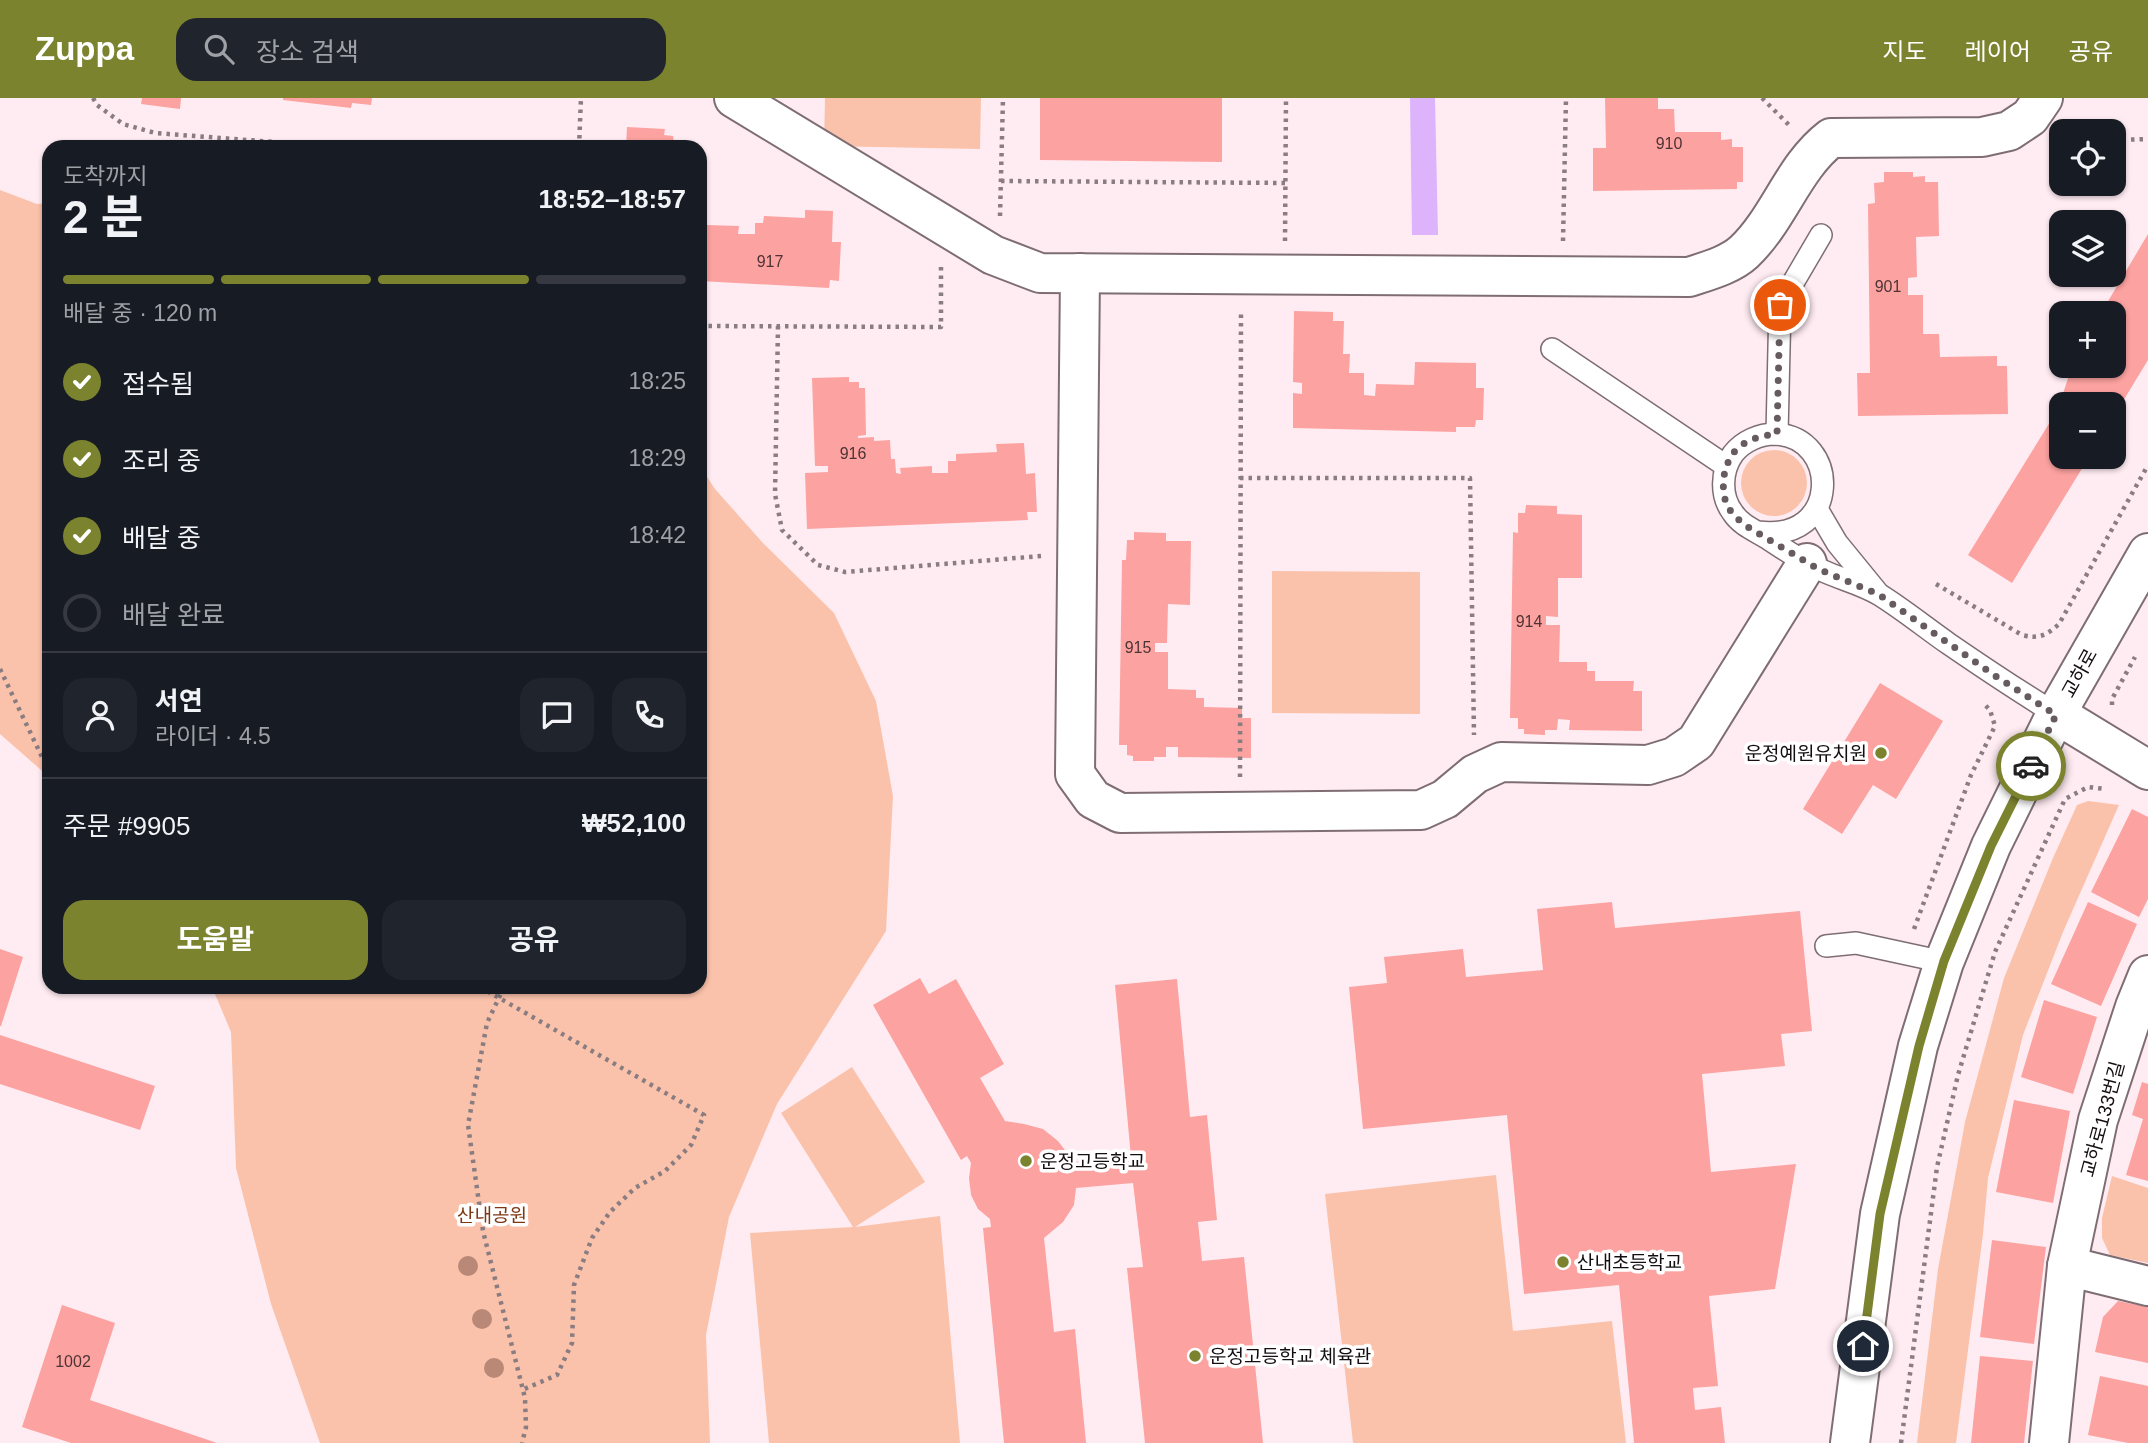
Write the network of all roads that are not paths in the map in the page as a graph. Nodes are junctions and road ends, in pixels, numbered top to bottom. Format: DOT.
graph roads {
  1 [pos="734,98"];
  2 [pos="2043,98"];
  3 [pos="1821,235"];
  4 [pos="1080,273"];
  5 [pos="1552,349"];
  6 [pos="1777,434"];
  7 [pos="1726,466"];
  8 [pos="1816,509"];
  9 [pos="1758,532"];
  10 [pos="2148,553"];
  11 [pos="1807,563"];
  12 [pos="1878,594"];
  13 [pos="2056,715"];
  14 [pos="2148,770"];
  15 [pos="1826,946"];
  16 [pos="1944,961"];
  17 [pos="2148,975"];
  18 [pos="2067,1266"];
  19 [pos="2148,1286"];
  20 [pos="1850,1443"];
  21 [pos="2049,1443"];
  1 -- 4 [label="street"];
  2 -- 4 [label="street"];
  3 -- 6 [label="lane"];
  4 -- 11 [label="street"];
  5 -- 7 [label="lane"];
  6 -- 7 [label="lane"];
  6 -- 8 [label="lane"];
  7 -- 9 [label="lane"];
  8 -- 9 [label="lane"];
  8 -- 12 [label="lane"];
  9 -- 11 [label="lane"];
  10 -- 13 [label="street, 교하로"];
  11 -- 12 [label="lane"];
  12 -- 13 [label="lane"];
  13 -- 14 [label="street"];
  13 -- 16 [label="street, 교하로"];
  15 -- 16 [label="lane"];
  16 -- 20 [label="street, 교하로"];
  17 -- 18 [label="street, 교하로133번길"];
  18 -- 19 [label="street"];
  18 -- 21 [label="street, 교하로133번길"];
}
